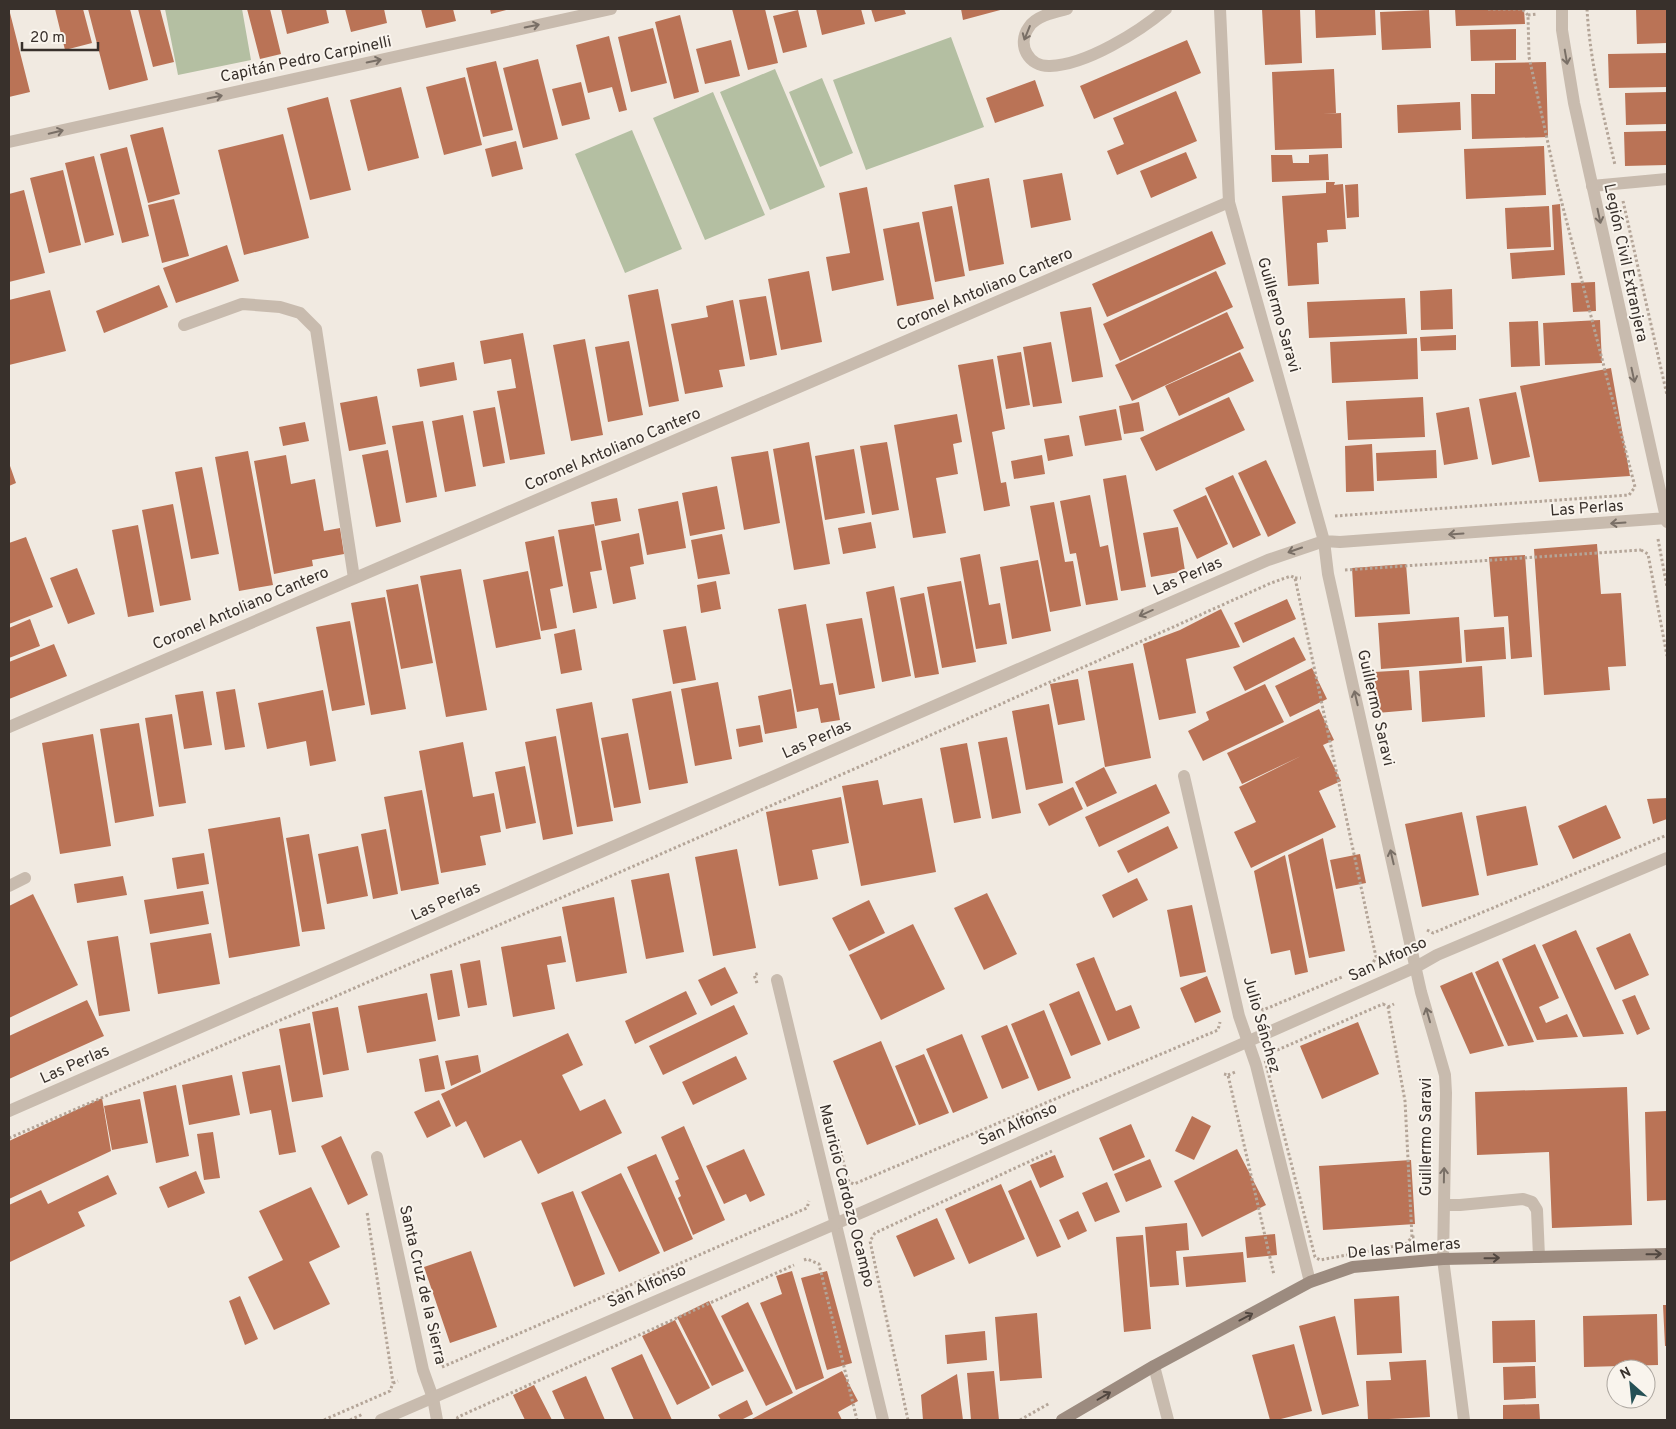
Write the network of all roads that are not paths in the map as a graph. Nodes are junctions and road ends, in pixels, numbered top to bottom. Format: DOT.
graph roads {
  1 [pos="611,9"];
  2 [pos="1066,9"];
  3 [pos="1166,9"];
  4 [pos="1220,9"];
  5 [pos="1562,9"];
  6 [pos="9,142"];
  7 [pos="1667,180"];
  8 [pos="1592,186"];
  9 [pos="1230,202"];
  10 [pos="184,325"];
  11 [pos="1664,520"];
  12 [pos="1324,541"];
  13 [pos="354,578"];
  14 [pos="9,726"];
  15 [pos="1184,776"];
  16 [pos="1667,858"];
  17 [pos="25,878"];
  18 [pos="9,886"];
  19 [pos="1416,967"];
  20 [pos="777,980"];
  21 [pos="1246,1041"];
  22 [pos="9,1111"];
  23 [pos="377,1157"];
  24 [pos="1444,1205"];
  25 [pos="836,1223"];
  26 [pos="1667,1254"];
  27 [pos="1539,1257"];
  28 [pos="1443,1259"];
  29 [pos="1310,1282"];
  30 [pos="1154,1366"];
  31 [pos="433,1398"];
  32 [pos="381,1420"];
  33 [pos="437,1420"];
  34 [pos="883,1420"];
  35 [pos="1062,1420"];
  36 [pos="1168,1420"];
  37 [pos="1464,1420"];
  6 -- 1 [label="street, Capitán Pedro Carpinelli, one-way"];
  2 -- 3 [label="street, one-way"];
  4 -- 9 [label="street, Guillermo Saravi"];
  5 -- 8 [label="street, Legión Civil Extranjera, one-way"];
  7 -- 8 [label="street"];
  8 -- 11 [label="street, Legión Civil Extranjera, one-way"];
  9 -- 12 [label="street, Guillermo Saravi"];
  9 -- 13 [label="street, Coronel Antoliano Cantero"];
  10 -- 13 [label="street"];
  11 -- 12 [label="street, Las Perlas, one-way"];
  19 -- 12 [label="street, Guillermo Saravi, one-way"];
  12 -- 22 [label="street, Las Perlas, one-way"];
  13 -- 14 [label="street, Coronel Antoliano Cantero"];
  15 -- 21 [label="street, Julio Sánchez"];
  16 -- 19 [label="street, San Alfonso"];
  17 -- 18 [label="street"];
  19 -- 21 [label="street, San Alfonso"];
  24 -- 19 [label="street, Guillermo Saravi, one-way"];
  20 -- 25 [label="street, Mauricio Cardozo Ocampo"];
  21 -- 25 [label="street, San Alfonso"];
  21 -- 29 [label="street, Julio Sánchez"];
  23 -- 31 [label="street, Santa Cruz de la Sierra"];
  24 -- 27 [label="street"];
  24 -- 28 [label="street, Guillermo Saravi"];
  25 -- 31 [label="street, San Alfonso"];
  25 -- 34 [label="street, Mauricio Cardozo Ocampo"];
  27 -- 26 [label="main road, De las Palmeras, one-way"];
  28 -- 27 [label="main road, De las Palmeras, one-way"];
  28 -- 29 [label="main road, De las Palmeras"];
  28 -- 37 [label="street, Guillermo Saravi"];
  30 -- 29 [label="main road, De las Palmeras, one-way"];
  35 -- 30 [label="main road, De las Palmeras, one-way"];
  30 -- 36 [label="street"];
  31 -- 32 [label="street, San Alfonso"];
  31 -- 33 [label="street, Santa Cruz de la Sierra"];
}
